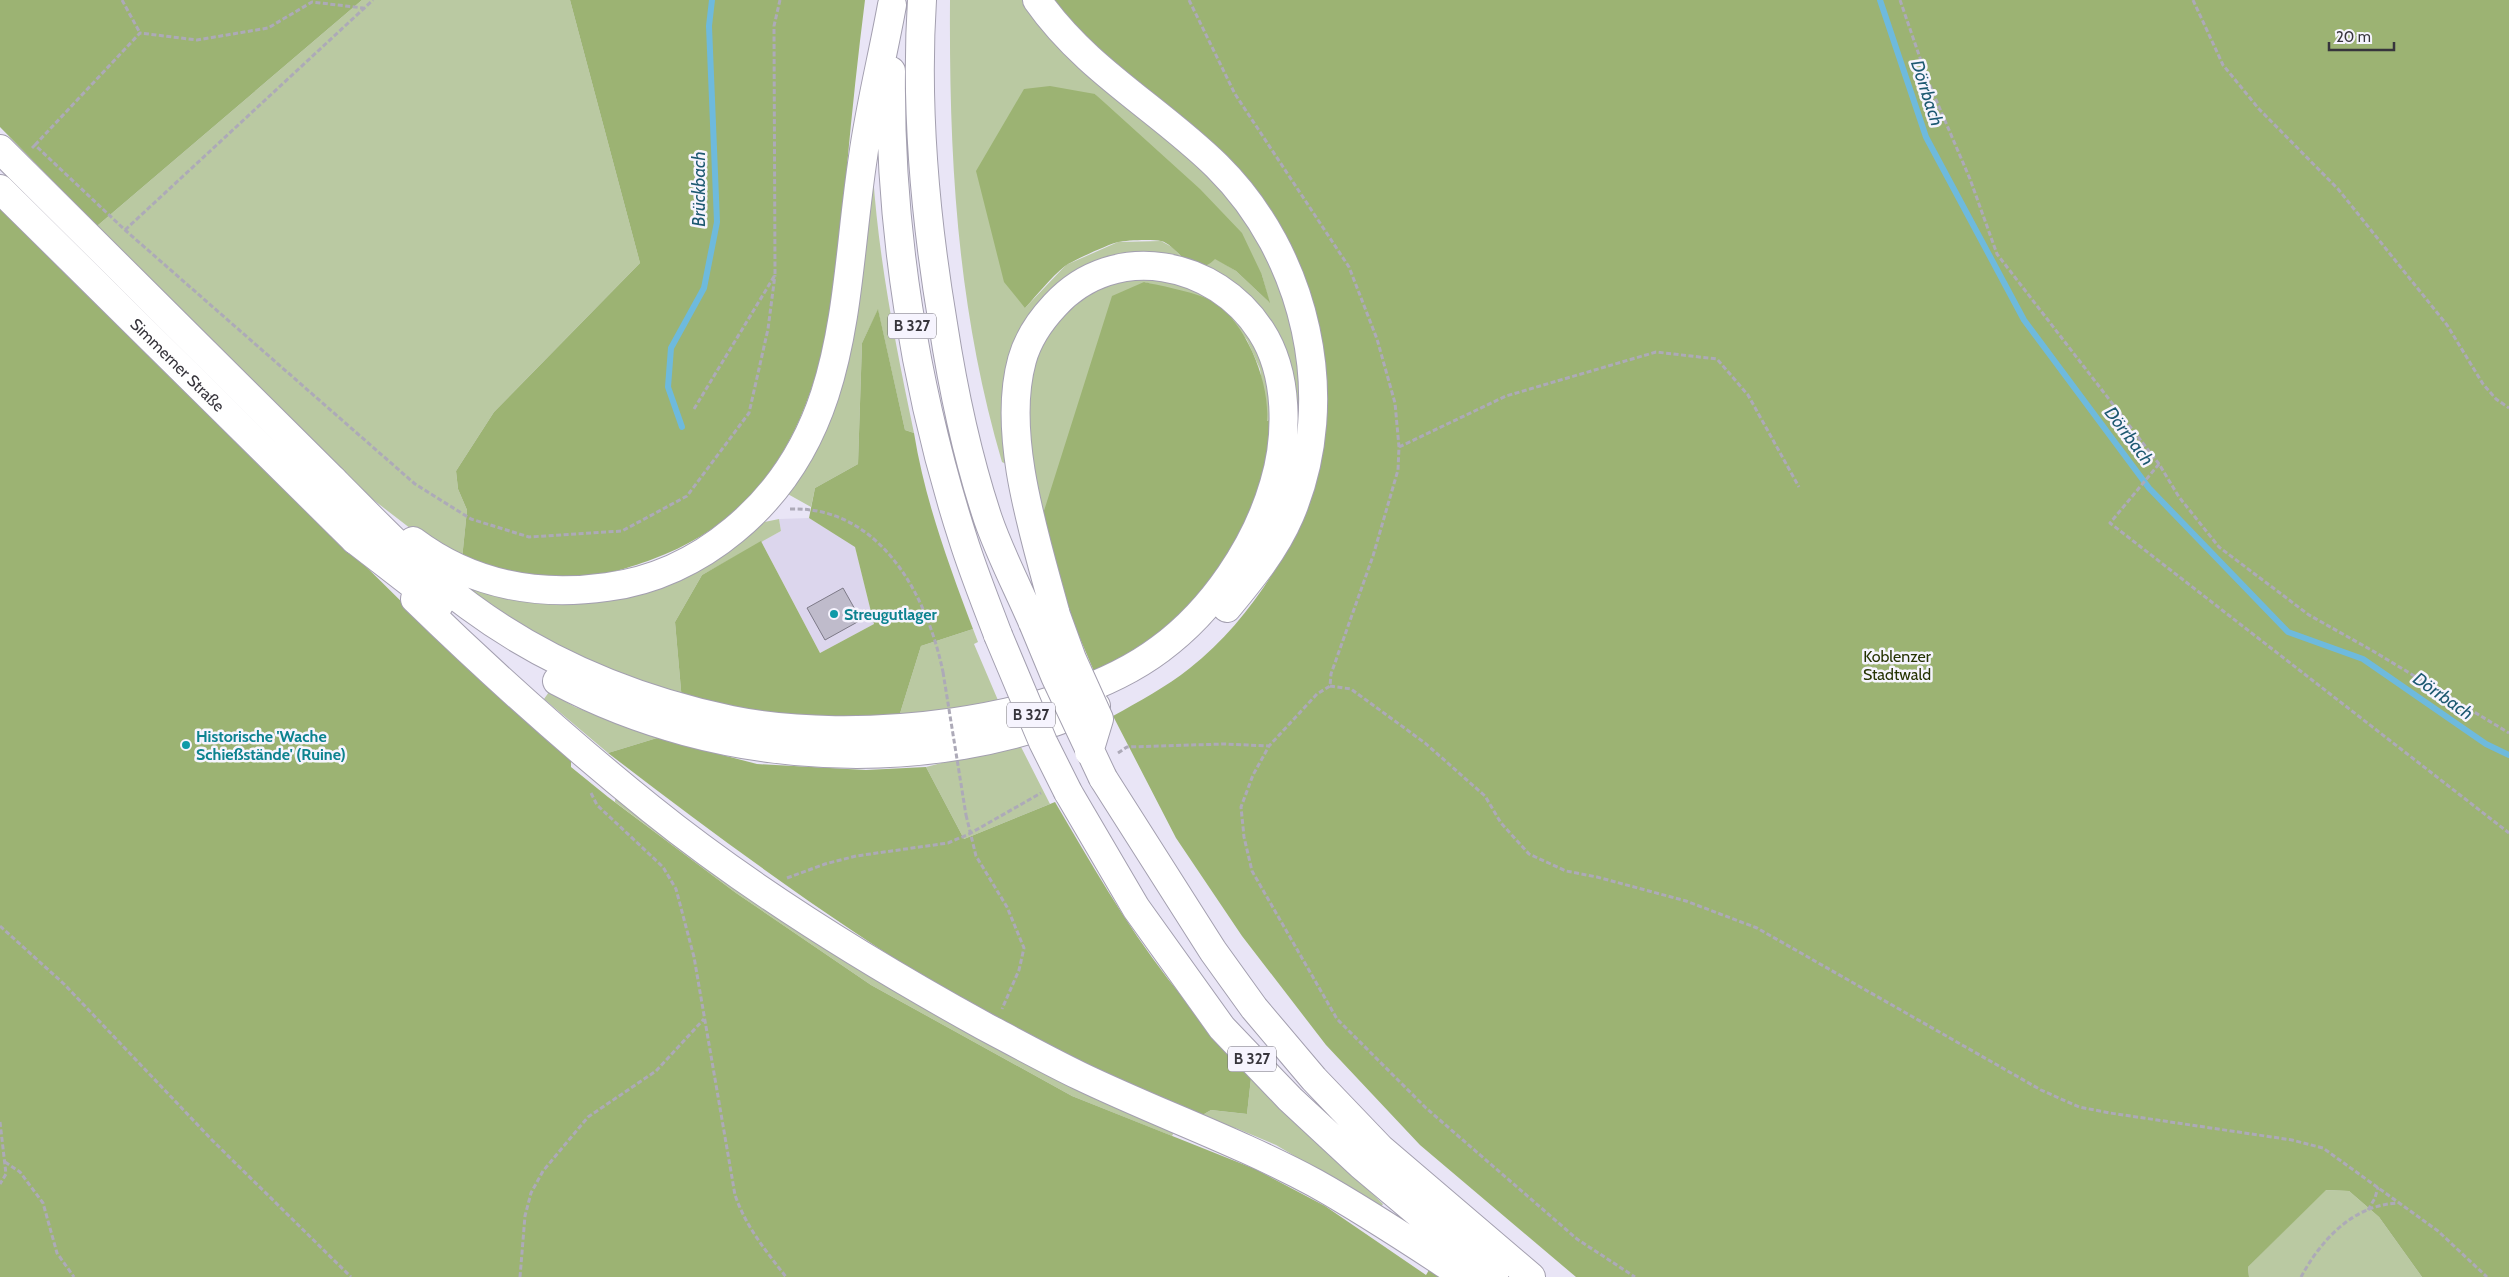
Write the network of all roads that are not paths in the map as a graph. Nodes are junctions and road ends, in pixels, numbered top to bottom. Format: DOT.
graph roads {
  1 [pos="922,0"];
  2 [pos="1037,0"];
  3 [pos="893,2"];
  4 [pos="8,157"];
  5 [pos="0,188"];
  6 [pos="333,480"];
  7 [pos="355,540"];
  8 [pos="1045,619"];
  9 [pos="1466,1277"];
  10 [pos="1494,1277"];
  11 [pos="1532,1277"];
  1 -- 8 [label="main road, B 327"];
  2 -- 7 [label="main road"];
  3 -- 6 [label="main road"];
  3 -- 10 [label="main road, B 327, bridge"];
  4 -- 6 [label="main road, Simmerner Straße"];
  5 -- 7 [label="main road, Simmerner Straße"];
  6 -- 8 [label="main road"];
  7 -- 9 [label="main road"];
  8 -- 11 [label="main road, B 327, bridge"];
}
